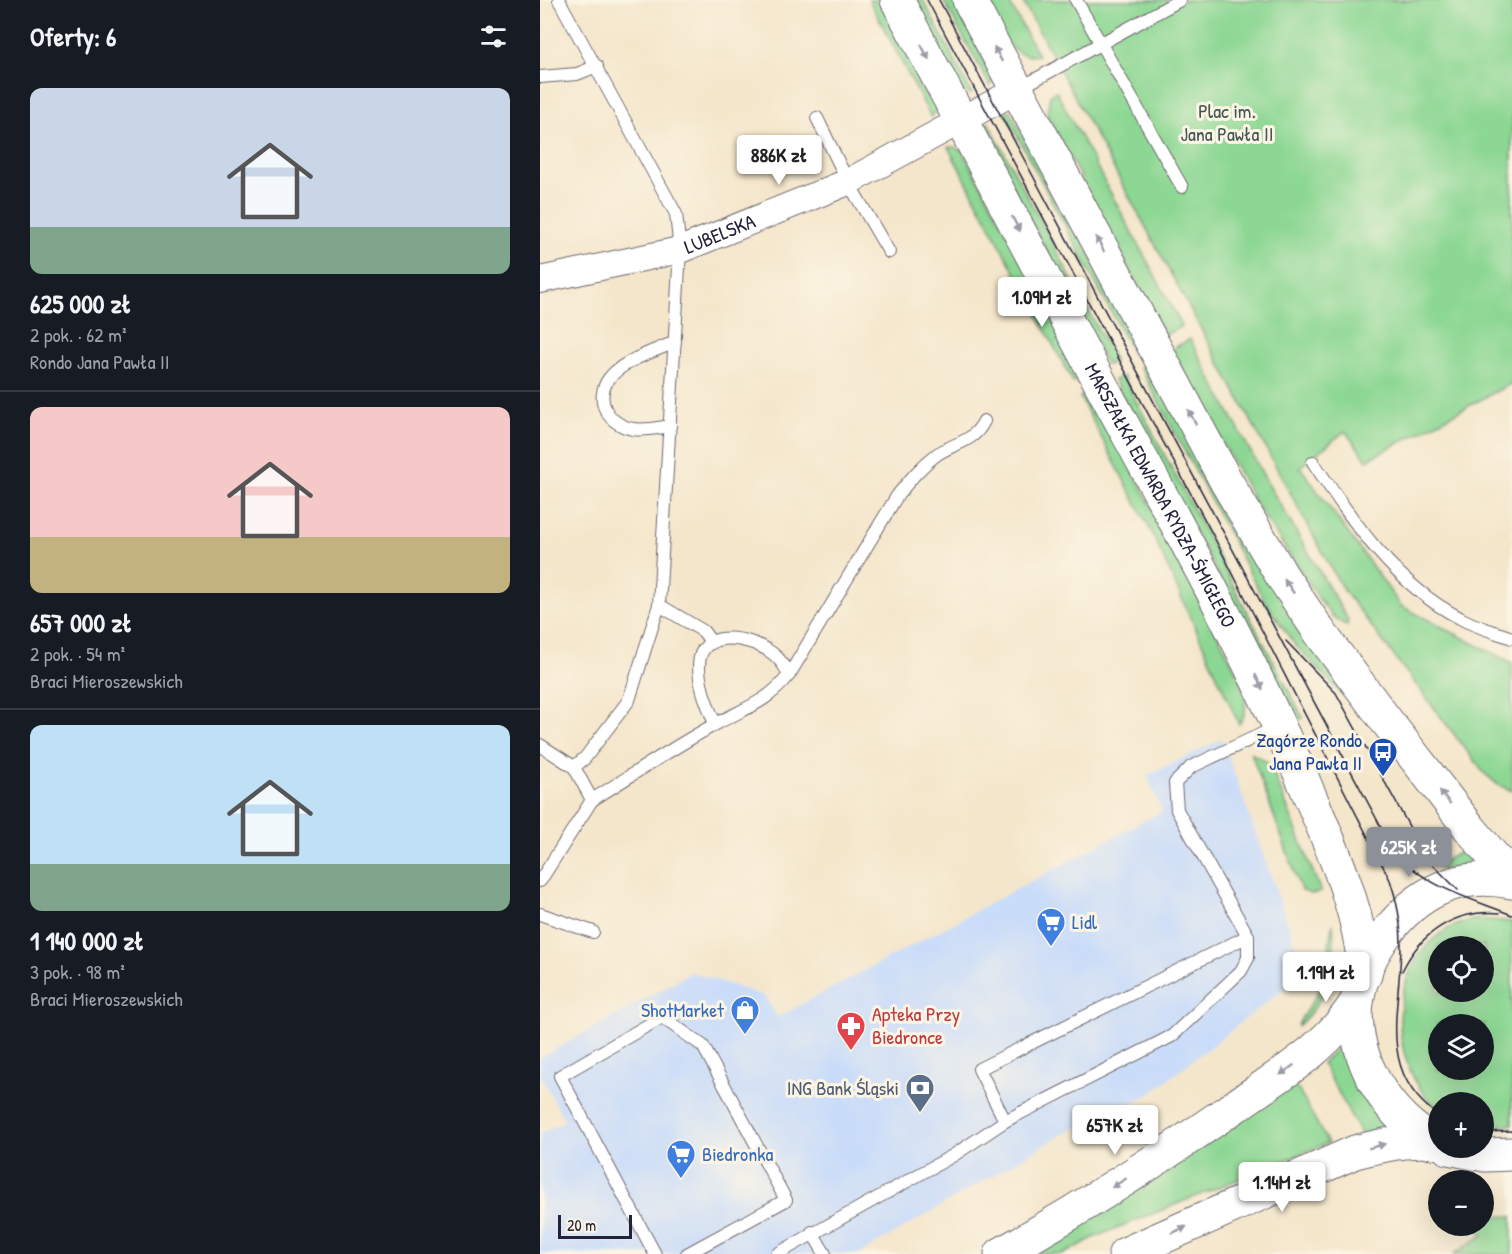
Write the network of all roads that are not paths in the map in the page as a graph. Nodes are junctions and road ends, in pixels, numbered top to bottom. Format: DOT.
graph roads {
  1 [pos="559,0"];
  2 [pos="897,0"];
  3 [pos="969,0"];
  4 [pos="1076,0"];
  5 [pos="1180,0"];
  6 [pos="1101,43"];
  7 [pos="597,66"];
  8 [pos="540,77"];
  9 [pos="1017,90"];
  10 [pos="817,118"];
  11 [pos="962,121"];
  12 [pos="848,182"];
  13 [pos="1182,187"];
  14 [pos="680,250"];
  15 [pos="889,252"];
  16 [pos="540,280"];
  17 [pos="675,342"];
  18 [pos="984,421"];
  19 [pos="670,426"];
  20 [pos="1313,462"];
  21 [pos="659,605"];
  22 [pos="1512,638"];
  23 [pos="712,643"];
  24 [pos="789,675"];
  25 [pos="715,724"];
  26 [pos="1280,725"];
  27 [pos="540,745"];
  28 [pos="574,768"];
  29 [pos="592,800"];
  30 [pos="1512,872"];
  31 [pos="540,881"];
  32 [pos="1512,882"];
  33 [pos="540,914"];
  34 [pos="593,932"];
  35 [pos="1248,936"];
  36 [pos="1361,988"];
  37 [pos="1005,1121"];
  38 [pos="1428,1136"];
  39 [pos="1428,1143"];
  40 [pos="1512,1154"];
  41 [pos="1494,1155"];
  42 [pos="812,1232"];
  43 [pos="655,1254"];
  44 [pos="687,1254"];
  45 [pos="777,1254"];
  46 [pos="825,1254"];
  47 [pos="1001,1254"];
  48 [pos="1125,1254"];
  1 -- 7 [label="lane"];
  2 -- 11 [label="street, MARSZAŁKA EDWARDA RYDZA-ŚMIGŁEGO, one-way"];
  9 -- 3 [label="street, one-way"];
  4 -- 6 [label="lane"];
  5 -- 6 [label="lane"];
  6 -- 9 [label="lane"];
  6 -- 13 [label="lane"];
  7 -- 8 [label="lane"];
  7 -- 14 [label="lane"];
  9 -- 11 [label="street, LUBELSKA"];
  30 -- 9 [label="street, one-way"];
  10 -- 12 [label="lane"];
  11 -- 12 [label="street, LUBELSKA"];
  11 -- 26 [label="street, MARSZAŁKA EDWARDA RYDZA-ŚMIGŁEGO, one-way"];
  12 -- 14 [label="street, LUBELSKA"];
  12 -- 15 [label="lane"];
  14 -- 16 [label="street, LUBELSKA"];
  14 -- 17 [label="lane"];
  17 -- 19 [label="lane"];
  17 -- 19 [label="lane"];
  18 -- 24 [label="lane"];
  19 -- 21 [label="lane"];
  20 -- 22 [label="lane"];
  21 -- 23 [label="lane"];
  21 -- 28 [label="lane"];
  23 -- 24 [label="lane"];
  23 -- 25 [label="lane"];
  24 -- 25 [label="lane"];
  25 -- 29 [label="lane"];
  26 -- 35 [label="lane"];
  26 -- 36 [label="street, MARSZAŁKA EDWARDA RYDZA-ŚMIGŁEGO"];
  27 -- 28 [label="lane"];
  28 -- 29 [label="lane"];
  29 -- 31 [label="lane"];
  32 -- 36 [label="street"];
  33 -- 34 [label="lane"];
  35 -- 37 [label="lane"];
  35 -- 37 [label="lane"];
  36 -- 38 [label="street, MARSZAŁKA EDWARDA RYDZA-ŚMIGŁEGO"];
  36 -- 47 [label="street, one-way"];
  37 -- 42 [label="lane"];
  48 -- 39 [label="street, one-way"];
  40 -- 41 [label="street"];
  42 -- 45 [label="lane"];
  42 -- 46 [label="lane"];
  43 -- 44 [label="lane"];
}
